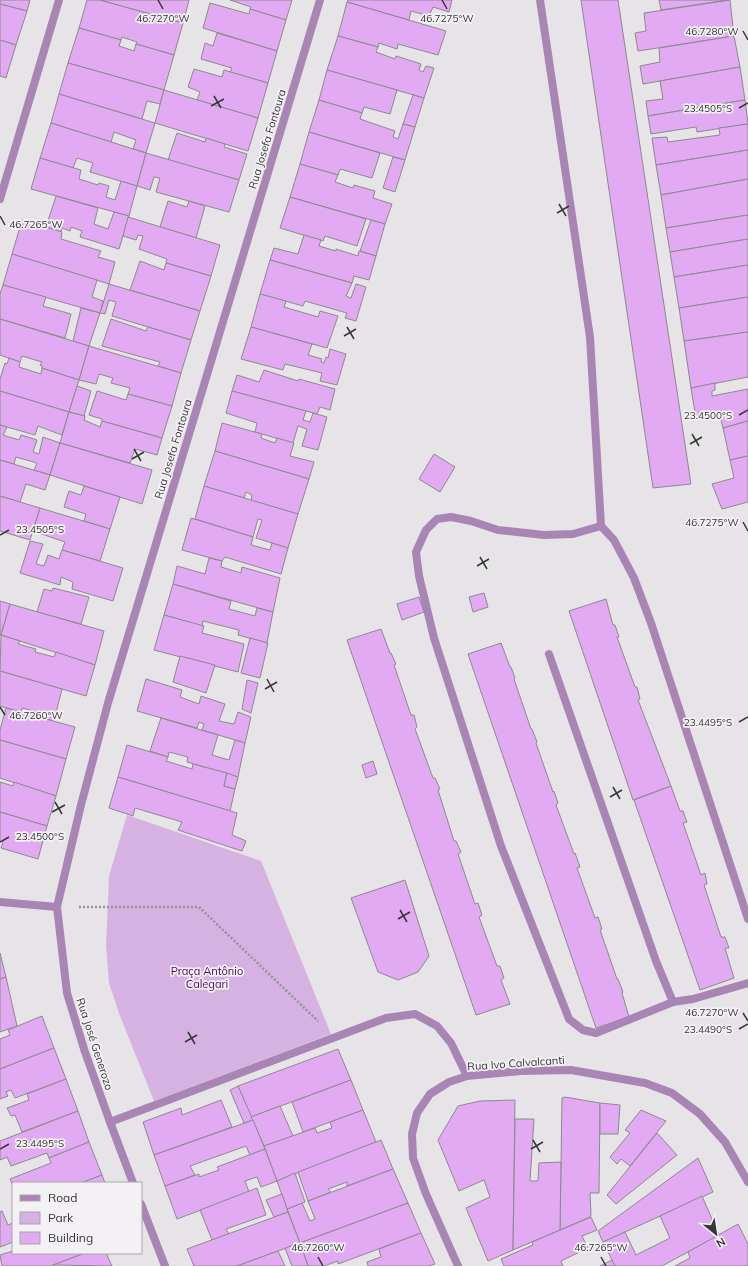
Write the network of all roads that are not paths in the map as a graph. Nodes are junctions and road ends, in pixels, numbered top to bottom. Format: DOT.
graph roads {
  1 [pos="59,0"];
  2 [pos="320,0"];
  3 [pos="540,0"];
  4 [pos="0,199"];
  5 [pos="601,526"];
  6 [pos="549,654"];
  7 [pos="0,902"];
  8 [pos="57,907"];
  9 [pos="748,918"];
  10 [pos="748,983"];
  11 [pos="673,1002"];
  12 [pos="467,1076"];
  13 [pos="110,1122"];
  14 [pos="746,1171"];
  15 [pos="133,1182"];
  16 [pos="748,1182"];
  17 [pos="142,1207"];
  18 [pos="165,1266"];
  19 [pos="458,1266"];
  1 -- 4 [label="street"];
  2 -- 8 [label="street, Rua Josefa Fontoura"];
  3 -- 5 [label="street"];
  5 -- 9 [label="street"];
  5 -- 11 [label="street"];
  6 -- 11 [label="street"];
  7 -- 8 [label="street"];
  8 -- 13 [label="street, Rua José Generozo"];
  10 -- 11 [label="street"];
  12 -- 13 [label="street"];
  12 -- 14 [label="street, Rua Ivo Calvalcanti"];
  12 -- 19 [label="street, Rua Ivo Calvalcanti"];
  13 -- 15 [label="street, Rua José Generozo"];
  14 -- 16 [label="street, Rua Ivo Calvalcanti"];
  17 -- 18 [label="street"];
}
